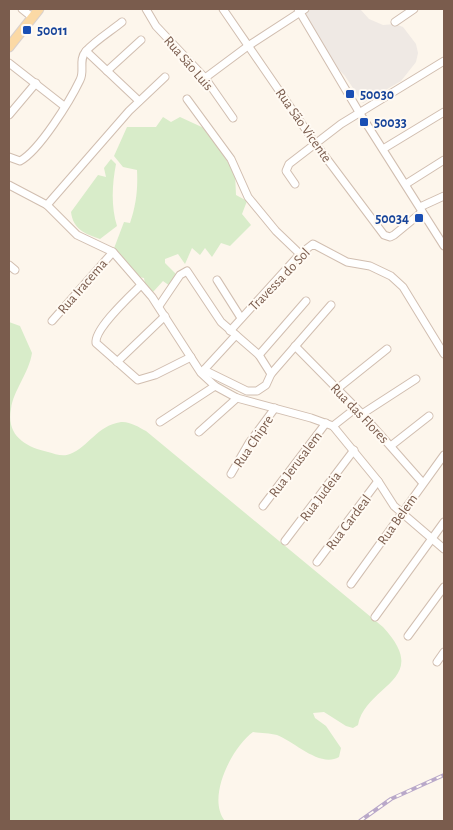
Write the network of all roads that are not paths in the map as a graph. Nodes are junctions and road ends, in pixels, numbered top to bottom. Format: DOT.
graph roads {
  1 [pos="22,9"];
  2 [pos="39,9"];
  3 [pos="146,9"];
  4 [pos="223,9"];
  5 [pos="414,9"];
  6 [pos="301,10"];
  7 [pos="32,17"];
  8 [pos="122,22"];
  9 [pos="395,22"];
  10 [pos="141,40"];
  11 [pos="248,46"];
  12 [pos="9,47"];
  13 [pos="86,51"];
  14 [pos="444,61"];
  15 [pos="9,62"];
  16 [pos="107,71"];
  17 [pos="165,77"];
  18 [pos="205,78"];
  19 [pos="36,83"];
  20 [pos="187,99"];
  21 [pos="139,101"];
  22 [pos="64,106"];
  23 [pos="359,112"];
  24 [pos="444,112"];
  25 [pos="9,115"];
  26 [pos="233,118"];
  27 [pos="315,143"];
  28 [pos="383,149"];
  29 [pos="9,156"];
  30 [pos="444,160"];
  31 [pos="295,184"];
  32 [pos="406,184"];
  33 [pos="9,185"];
  34 [pos="444,196"];
  35 [pos="47,205"];
  36 [pos="421,209"];
  37 [pos="444,246"];
  38 [pos="113,252"];
  39 [pos="300,254"];
  40 [pos="217,280"];
  41 [pos="141,285"];
  42 [pos="306,301"];
  43 [pos="331,305"];
  44 [pos="159,306"];
  45 [pos="165,316"];
  46 [pos="241,318"];
  47 [pos="52,321"];
  48 [pos="233,333"];
  49 [pos="295,346"];
  50 [pos="387,349"];
  51 [pos="444,354"];
  52 [pos="259,355"];
  53 [pos="191,357"];
  54 [pos="117,362"];
  55 [pos="202,372"];
  56 [pos="272,374"];
  57 [pos="416,379"];
  58 [pos="215,386"];
  59 [pos="337,388"];
  60 [pos="238,398"];
  61 [pos="275,408"];
  62 [pos="356,408"];
  63 [pos="362,414"];
  64 [pos="429,416"];
  65 [pos="160,422"];
  66 [pos="330,425"];
  67 [pos="199,432"];
  68 [pos="392,445"];
  69 [pos="354,450"];
  70 [pos="444,455"];
  71 [pos="231,474"];
  72 [pos="378,481"];
  73 [pos="422,482"];
  74 [pos="264,506"];
  75 [pos="400,513"];
  76 [pos="444,522"];
  77 [pos="432,537"];
  78 [pos="286,542"];
  79 [pos="444,549"];
  80 [pos="317,562"];
  81 [pos="350,584"];
  82 [pos="444,587"];
  83 [pos="375,617"];
  84 [pos="408,636"];
  85 [pos="444,652"];
  86 [pos="437,662"];
  1 -- 7 [label="street"];
  2 -- 7 [label="main road"];
  3 -- 18 [label="street, Rua São Luis"];
  4 -- 11 [label="street, Rua São Vicente"];
  5 -- 9 [label="street"];
  6 -- 11 [label="street"];
  6 -- 23 [label="street"];
  7 -- 12 [label="main road"];
  8 -- 13 [label="street"];
  10 -- 16 [label="street"];
  11 -- 18 [label="street"];
  11 -- 27 [label="street, Rua São Vicente"];
  13 -- 16 [label="street"];
  13 -- 22 [label="street"];
  14 -- 23 [label="street"];
  15 -- 19 [label="street"];
  16 -- 21 [label="street"];
  17 -- 21 [label="street"];
  18 -- 26 [label="street, Rua São Luis"];
  19 -- 22 [label="street"];
  19 -- 25 [label="street"];
  20 -- 39 [label="street"];
  21 -- 35 [label="street"];
  22 -- 29 [label="street"];
  23 -- 27 [label="street"];
  23 -- 28 [label="street"];
  24 -- 28 [label="street"];
  27 -- 31 [label="street"];
  27 -- 36 [label="street, Rua São Vicente"];
  28 -- 32 [label="street"];
  30 -- 32 [label="street"];
  32 -- 36 [label="street"];
  33 -- 35 [label="street"];
  34 -- 36 [label="street"];
  35 -- 38 [label="street"];
  36 -- 37 [label="street"];
  38 -- 41 [label="street"];
  38 -- 47 [label="street, Rua Iracema"];
  39 -- 46 [label="street, Travessa do Sol"];
  39 -- 51 [label="street, Travessa do Sol"];
  40 -- 46 [label="street"];
  41 -- 44 [label="street"];
  41 -- 54 [label="street"];
  42 -- 52 [label="street"];
  43 -- 49 [label="street"];
  44 -- 45 [label="street"];
  44 -- 48 [label="street"];
  45 -- 53 [label="street"];
  45 -- 54 [label="street"];
  46 -- 48 [label="street, Travessa do Sol"];
  48 -- 52 [label="street"];
  48 -- 55 [label="street, Travessa do Sol"];
  49 -- 56 [label="street"];
  49 -- 59 [label="street, Rua das Flores"];
  50 -- 59 [label="street"];
  52 -- 56 [label="street"];
  53 -- 54 [label="street"];
  53 -- 55 [label="street"];
  55 -- 56 [label="street"];
  55 -- 58 [label="street"];
  57 -- 63 [label="street"];
  58 -- 60 [label="street"];
  58 -- 65 [label="street"];
  59 -- 62 [label="street, Rua das Flores"];
  60 -- 61 [label="street"];
  60 -- 67 [label="street"];
  61 -- 66 [label="street"];
  61 -- 71 [label="street, Rua Chipre"];
  62 -- 63 [label="street, Rua das Flores"];
  62 -- 66 [label="street, Rua Jerusalem"];
  63 -- 68 [label="street, Rua das Flores"];
  64 -- 68 [label="street"];
  66 -- 69 [label="street"];
  66 -- 74 [label="street, Rua Jerusalem"];
  68 -- 73 [label="street, Rua das Flores"];
  69 -- 72 [label="street"];
  69 -- 78 [label="street, Rua Judeia"];
  70 -- 73 [label="street, Rua Belem"];
  72 -- 75 [label="street"];
  72 -- 80 [label="street, Rua Cardeal"];
  73 -- 75 [label="street, Rua Belem"];
  75 -- 77 [label="street"];
  75 -- 81 [label="street, Rua Belem"];
  76 -- 77 [label="street"];
  77 -- 79 [label="street"];
  77 -- 83 [label="street"];
  82 -- 84 [label="street"];
  85 -- 86 [label="street"];
}
